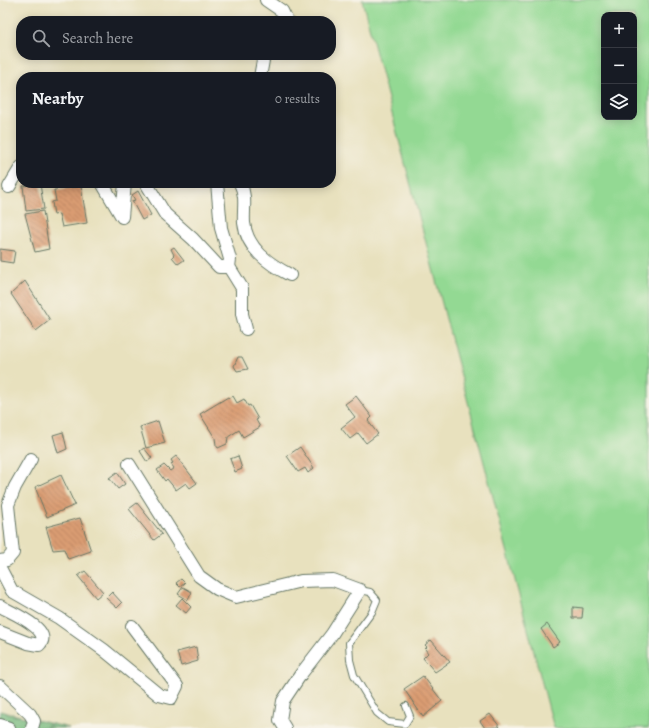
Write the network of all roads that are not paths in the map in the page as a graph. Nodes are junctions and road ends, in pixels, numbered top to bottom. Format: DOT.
graph roads {
  1 [pos="266,0"];
  2 [pos="284,16"];
  3 [pos="263,60"];
  4 [pos="261,72"];
  5 [pos="16,175"];
  6 [pos="9,186"];
  7 [pos="105,188"];
  8 [pos="125,188"];
  9 [pos="149,188"];
  10 [pos="217,188"];
  11 [pos="242,188"];
  12 [pos="229,267"];
  13 [pos="290,276"];
  14 [pos="246,329"];
  15 [pos="31,459"];
  16 [pos="129,464"];
  17 [pos="0,561"];
  18 [pos="0,568"];
  19 [pos="360,590"];
  20 [pos="0,606"];
  21 [pos="132,626"];
  22 [pos="0,632"];
  23 [pos="0,686"];
  24 [pos="406,706"];
  25 [pos="0,725"];
  26 [pos="9,728"];
  27 [pos="32,728"];
  28 [pos="286,728"];
  1 -- 2 [label="street"];
  3 -- 4 [label="street"];
  5 -- 6 [label="street"];
  7 -- 8 [label="street"];
  9 -- 12 [label="street"];
  10 -- 12 [label="street"];
  11 -- 13 [label="street"];
  12 -- 14 [label="street"];
  15 -- 17 [label="street"];
  16 -- 19 [label="street"];
  18 -- 21 [label="street"];
  19 -- 24 [label="lane"];
  19 -- 28 [label="street"];
  20 -- 22 [label="street"];
  23 -- 27 [label="street"];
  25 -- 26 [label="street"];
}
